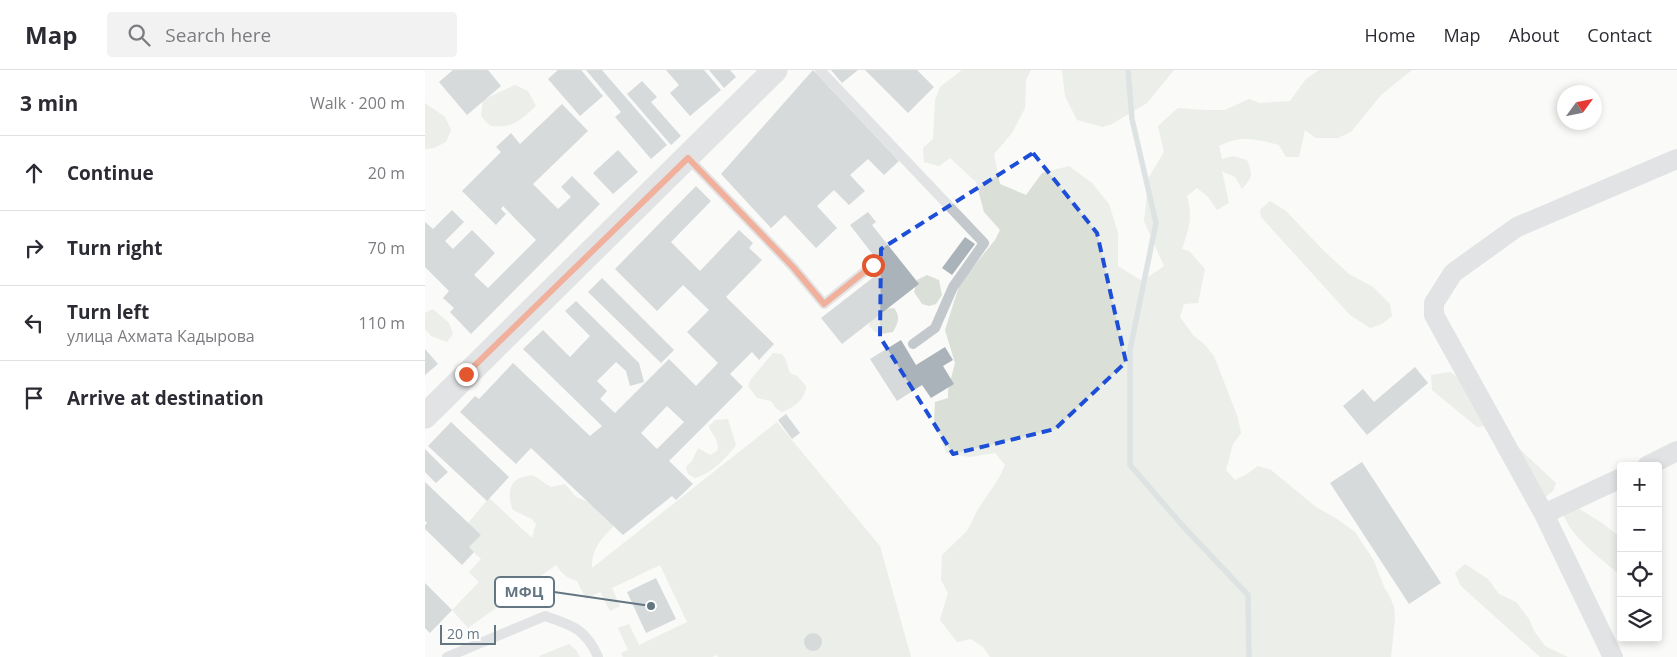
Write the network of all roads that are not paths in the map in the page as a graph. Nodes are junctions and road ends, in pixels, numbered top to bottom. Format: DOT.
graph roads {
  1 [pos="775,70"];
  2 [pos="819,70"];
  3 [pos="688,158"];
  4 [pos="1677,159"];
  5 [pos="873,265"];
  6 [pos="913,344"];
  7 [pos="425,416"];
  8 [pos="1677,452"];
  9 [pos="1656,462"];
  10 [pos="1617,480"];
  11 [pos="1544,514"];
  12 [pos="447,657"];
  13 [pos="598,657"];
  14 [pos="1613,657"];
  1 -- 3 [label="street"];
  2 -- 6 [label="lane"];
  3 -- 5 [label="lane"];
  3 -- 7 [label="street"];
  4 -- 11 [label="street"];
  8 -- 9 [label="street"];
  10 -- 11 [label="street"];
  11 -- 14 [label="street"];
  12 -- 13 [label="lane"];
}
